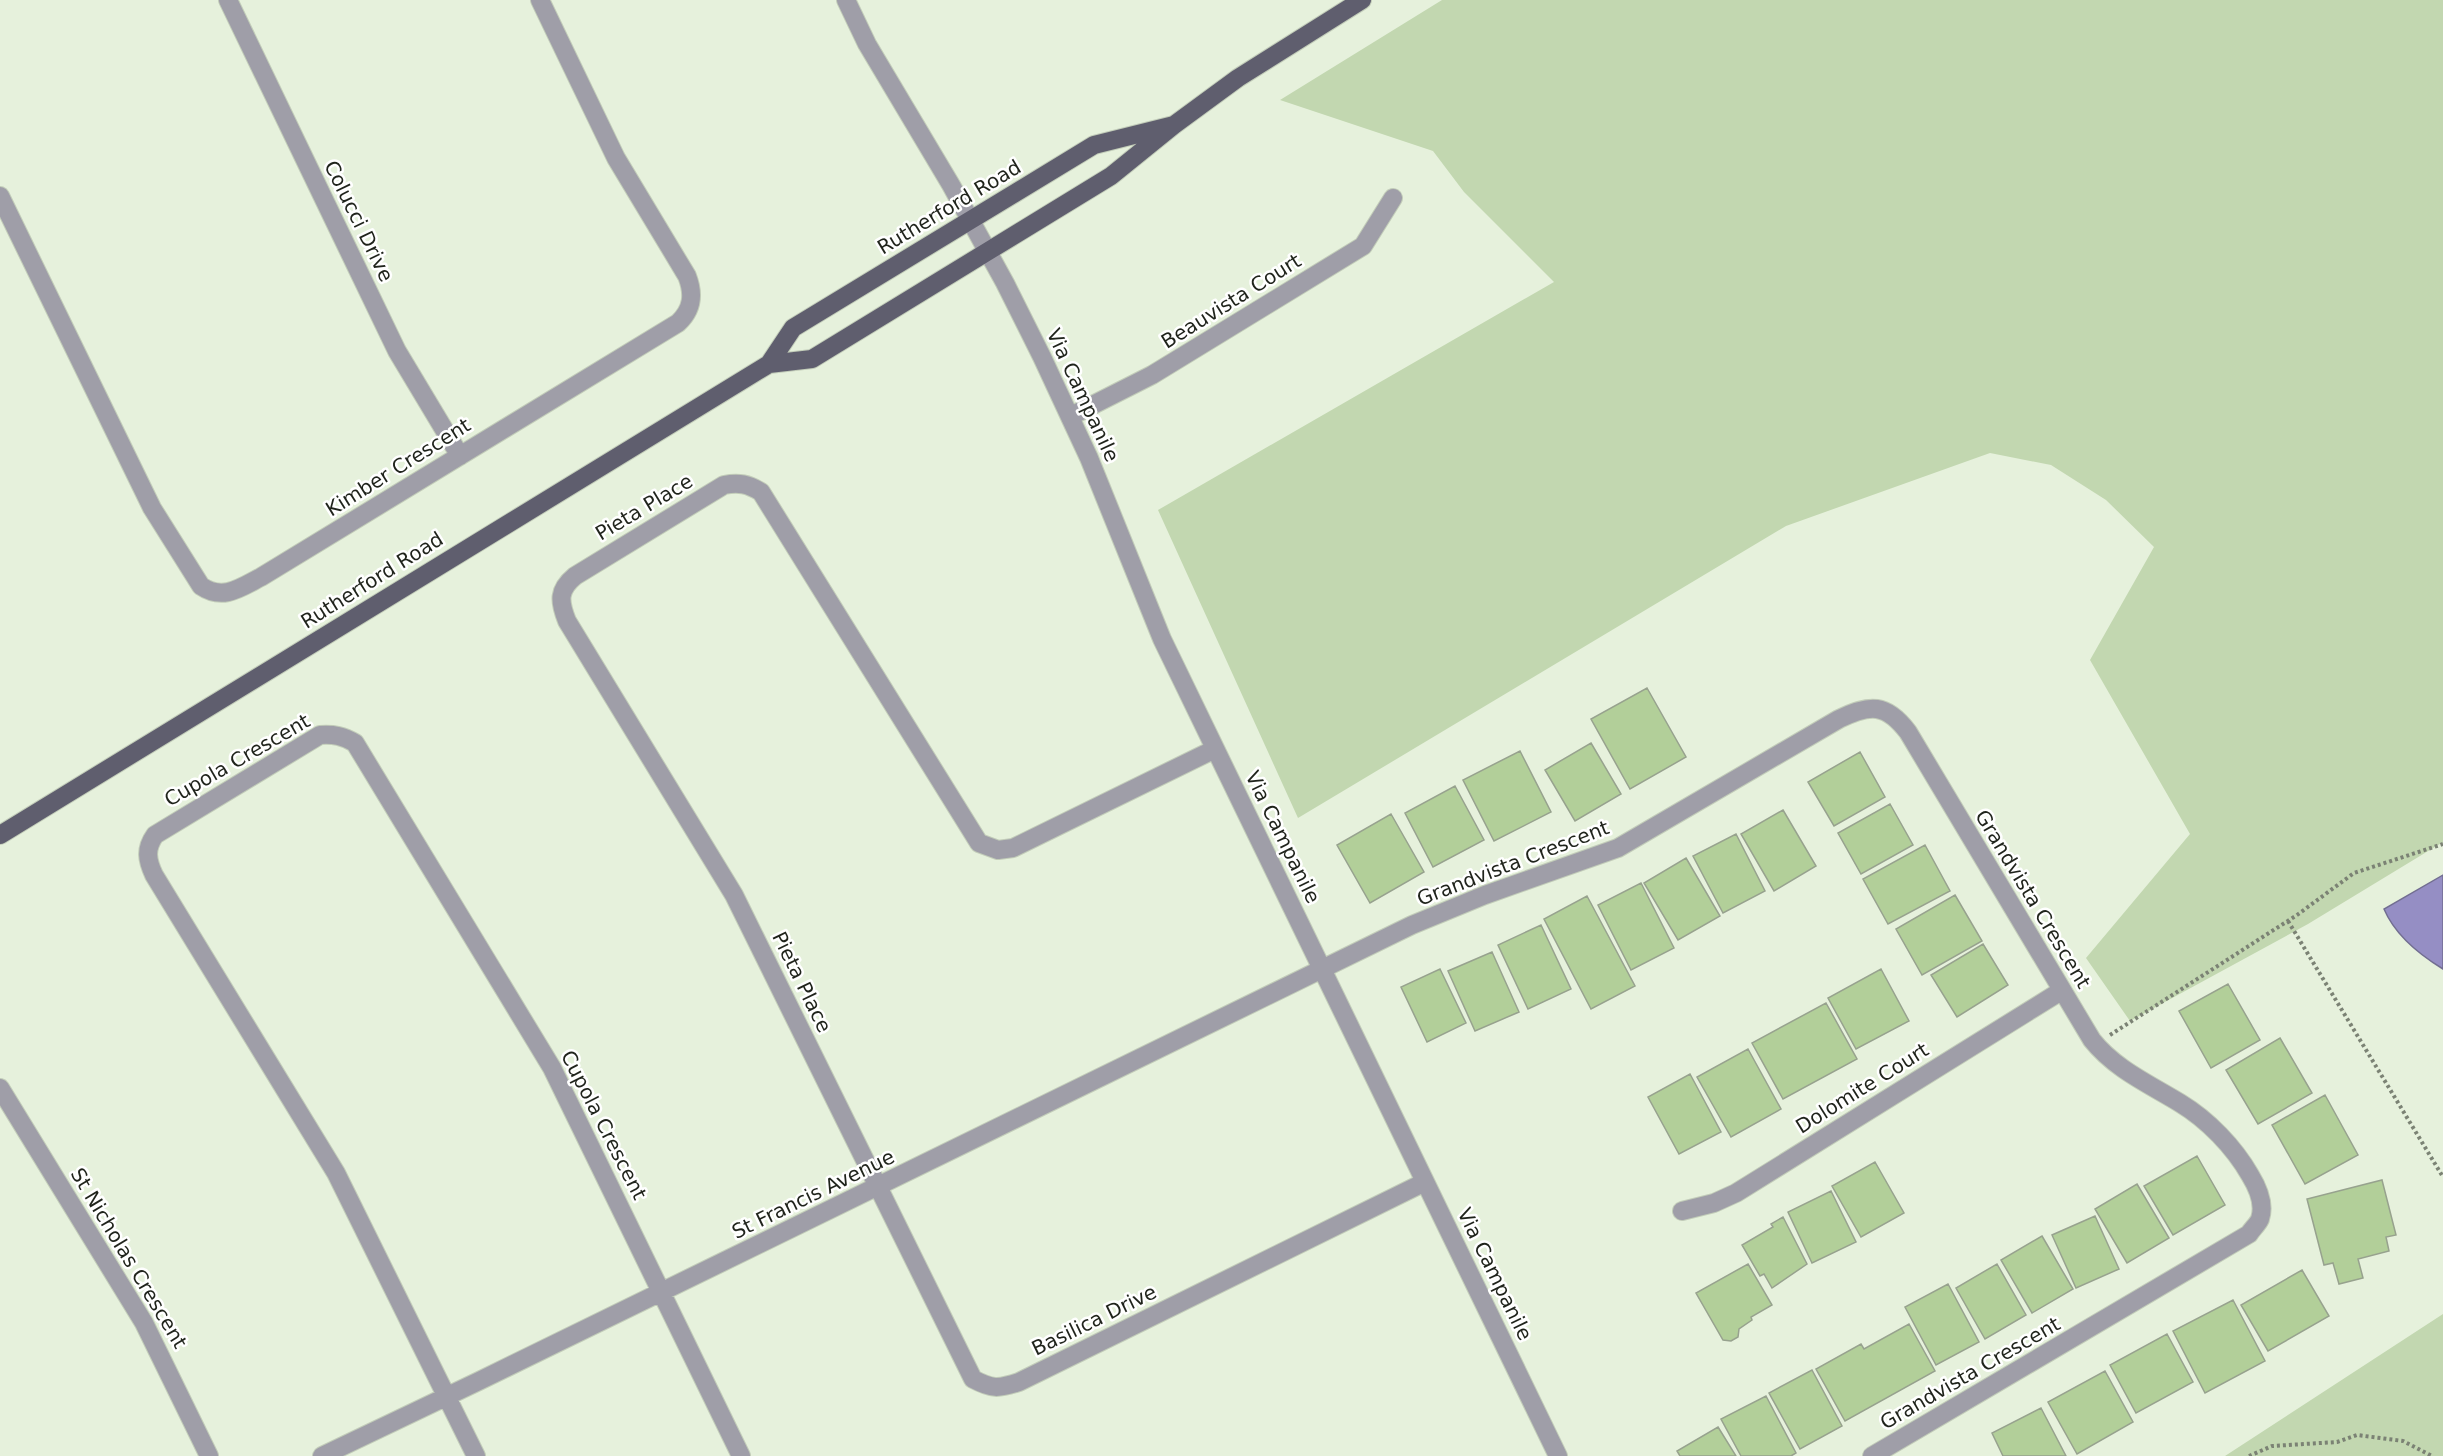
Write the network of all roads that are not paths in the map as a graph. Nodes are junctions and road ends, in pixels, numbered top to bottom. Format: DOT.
graph roads {
  1 [pos="228,0"];
  2 [pos="540,0"];
  3 [pos="846,0"];
  4 [pos="1362,0"];
  5 [pos="1173,125"];
  6 [pos="0,196"];
  7 [pos="1393,198"];
  8 [pos="974,227"];
  9 [pos="988,251"];
  10 [pos="769,364"];
  11 [pos="1071,416"];
  12 [pos="460,456"];
  13 [pos="1215,749"];
  14 [pos="0,835"];
  15 [pos="1322,970"];
  16 [pos="2061,991"];
  17 [pos="0,1088"];
  18 [pos="1425,1182"];
  19 [pos="877,1188"];
  20 [pos="1682,1211"];
  21 [pos="662,1292"];
  22 [pos="447,1397"];
  23 [pos="209,1456"];
  24 [pos="321,1456"];
  25 [pos="476,1456"];
  26 [pos="741,1456"];
  27 [pos="1558,1456"];
  28 [pos="1872,1456"];
  1 -- 12 [label="street, Colucci Drive"];
  2 -- 12 [label="street, Kimber Crescent"];
  3 -- 8 [label="street, Via Campanile"];
  4 -- 5 [label="main road, Rutherford Road"];
  5 -- 8 [label="main road, Rutherford Road"];
  5 -- 9 [label="main road, Rutherford Road"];
  6 -- 12 [label="street, Kimber Crescent"];
  7 -- 11 [label="street, Beauvista Court"];
  8 -- 9 [label="street, Via Campanile"];
  8 -- 10 [label="main road, Rutherford Road"];
  9 -- 10 [label="main road, Rutherford Road"];
  9 -- 11 [label="street, Via Campanile"];
  10 -- 14 [label="main road, Rutherford Road"];
  11 -- 13 [label="street, Via Campanile"];
  13 -- 15 [label="street, Via Campanile"];
  13 -- 19 [label="street, Pieta Place"];
  15 -- 16 [label="street, Grandvista Crescent"];
  15 -- 18 [label="street, Via Campanile"];
  15 -- 19 [label="street, St Francis Avenue"];
  16 -- 20 [label="street, Dolomite Court"];
  16 -- 28 [label="street, Grandvista Crescent"];
  17 -- 23 [label="street, St Nicholas Crescent"];
  18 -- 19 [label="street, Basilica Drive"];
  18 -- 27 [label="street, Via Campanile"];
  19 -- 21 [label="street, St Francis Avenue"];
  21 -- 22 [label="street, St Francis Avenue"];
  21 -- 22 [label="street, Cupola Crescent"];
  21 -- 26 [label="street, Cupola Crescent"];
  22 -- 24 [label="street, St Francis Avenue"];
  22 -- 25 [label="street, Cupola Crescent"];
}
